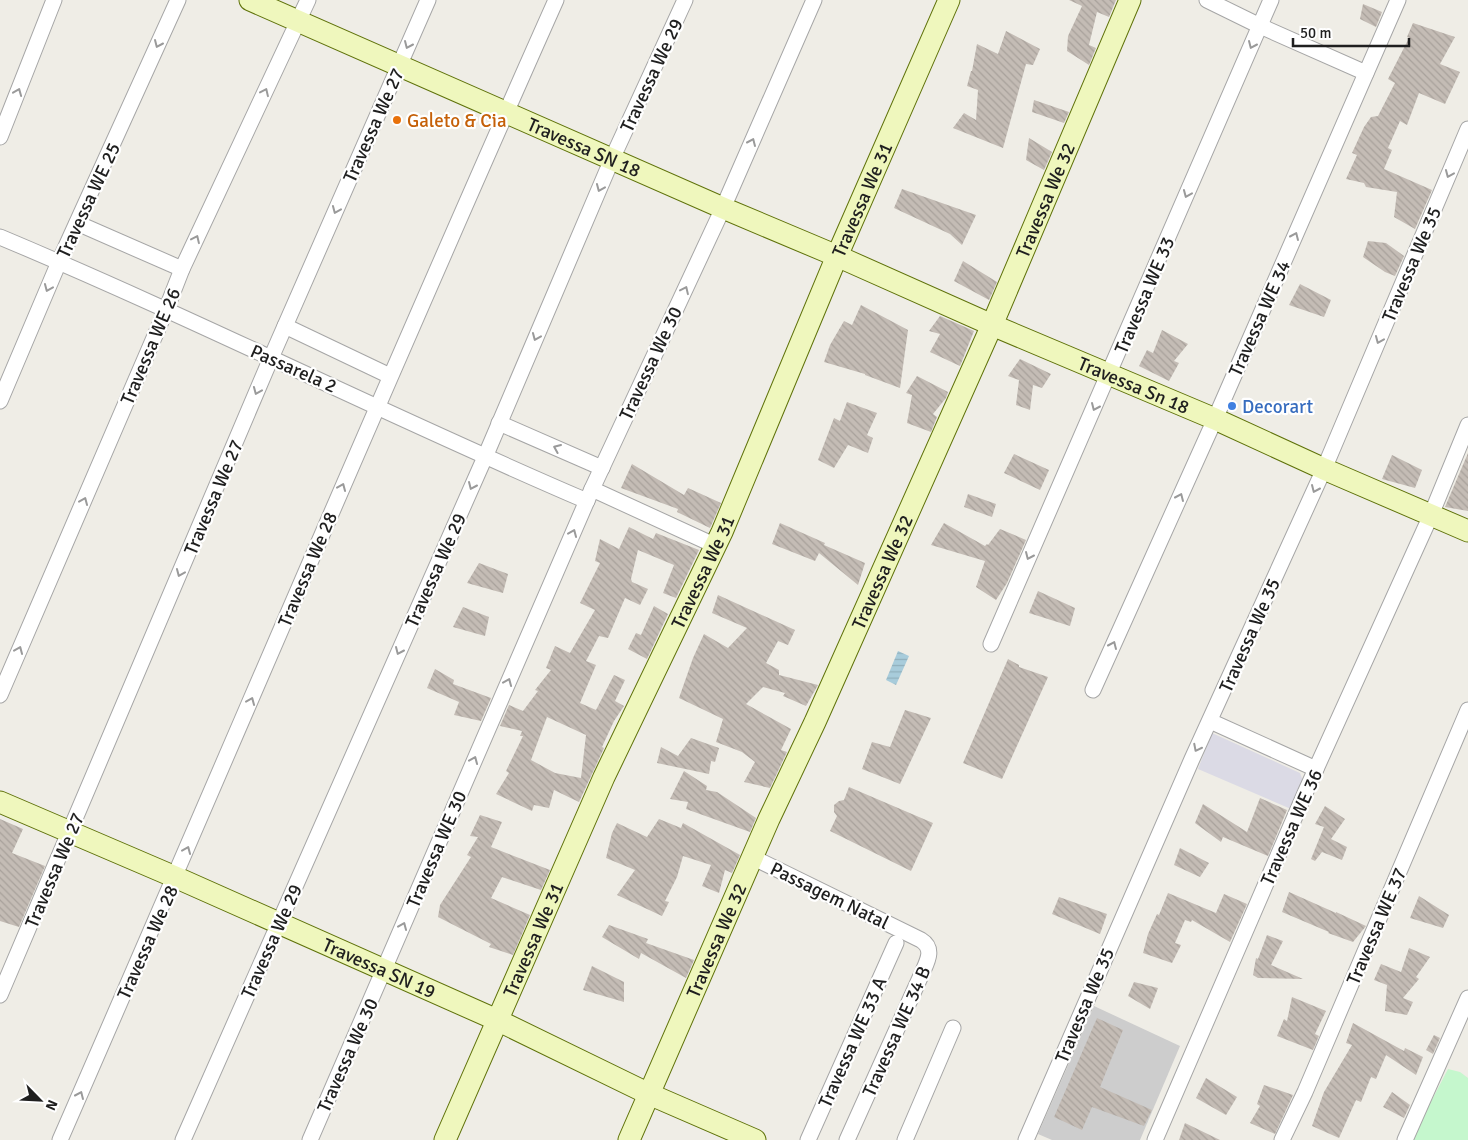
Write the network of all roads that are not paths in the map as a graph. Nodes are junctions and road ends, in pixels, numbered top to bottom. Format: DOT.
graph roads {
  1 [pos="54,0"];
  2 [pos="178,0"];
  3 [pos="250,0"];
  4 [pos="308,0"];
  5 [pos="428,0"];
  6 [pos="556,0"];
  7 [pos="685,0"];
  8 [pos="814,0"];
  9 [pos="949,0"];
  10 [pos="1130,0"];
  11 [pos="1207,0"];
  12 [pos="1271,0"];
  13 [pos="1398,0"];
  14 [pos="298,22"];
  15 [pos="1260,26"];
  16 [pos="399,65"];
  17 [pos="1366,73"];
  18 [pos="506,112"];
  19 [pos="1468,129"];
  20 [pos="0,137"];
  21 [pos="612,159"];
  22 [pos="723,208"];
  23 [pos="78,223"];
  24 [pos="0,237"];
  25 [pos="837,256"];
  26 [pos="59,262"];
  27 [pos="182,269"];
  28 [pos="166,310"];
  29 [pos="992,325"];
  30 [pos="285,326"];
  31 [pos="271,358"];
  32 [pos="1109,375"];
  33 [pos="390,376"];
  34 [pos="0,401"];
  35 [pos="377,406"];
  36 [pos="1215,419"];
  37 [pos="499,423"];
  38 [pos="1468,425"];
  39 [pos="485,457"];
  40 [pos="602,468"];
  41 [pos="1324,469"];
  42 [pos="589,495"];
  43 [pos="1431,514"];
  44 [pos="1468,531"];
  45 [pos="714,545"];
  46 [pos="991,644"];
  47 [pos="1093,690"];
  48 [pos="0,695"];
  49 [pos="1468,710"];
  50 [pos="1210,721"];
  51 [pos="489,727"];
  52 [pos="1316,769"];
  53 [pos="0,802"];
  54 [pos="71,832"];
  55 [pos="754,858"];
  56 [pos="175,877"];
  57 [pos="278,923"];
  58 [pos="901,938"];
  59 [pos="384,970"];
  60 [pos="0,995"];
  61 [pos="1468,998"];
  62 [pos="497,1020"];
  63 [pos="953,1028"];
  64 [pos="650,1094"];
  65 [pos="60,1140"];
  66 [pos="183,1140"];
  67 [pos="310,1140"];
  68 [pos="445,1140"];
  69 [pos="629,1140"];
  70 [pos="754,1140"];
  71 [pos="808,1140"];
  72 [pos="847,1140"];
  73 [pos="905,1140"];
  74 [pos="1026,1140"];
  75 [pos="1155,1140"];
  76 [pos="1282,1140"];
  77 [pos="1404,1140"];
  20 -- 1 [label="street, one-way"];
  2 -- 23 [label="street, Travessa WE 25, one-way"];
  3 -- 14 [label="street, Travessa SN 18"];
  4 -- 14 [label="street, Travessa WE 26"];
  5 -- 16 [label="street, Travessa We 27, one-way"];
  6 -- 18 [label="street, Travessa We 28"];
  7 -- 21 [label="street, Travessa We 29"];
  22 -- 8 [label="street, Travessa We 30, one-way"];
  9 -- 25 [label="street, Travessa We 31"];
  10 -- 29 [label="street, Travessa We 32"];
  11 -- 15 [label="street"];
  12 -- 15 [label="street, Travessa WE 33"];
  13 -- 17 [label="street, Travessa WE 34"];
  14 -- 16 [label="street, Travessa SN 18"];
  27 -- 14 [label="street, Travessa WE 26, one-way"];
  15 -- 17 [label="street"];
  15 -- 32 [label="street, Travessa WE 33, one-way"];
  16 -- 18 [label="street, Travessa SN 18"];
  16 -- 30 [label="street, Travessa We 27, one-way"];
  36 -- 17 [label="street, Travessa WE 34, one-way"];
  18 -- 21 [label="street, Travessa SN 18"];
  18 -- 33 [label="street, Travessa We 28"];
  19 -- 41 [label="street, Travessa We 35, one-way"];
  21 -- 22 [label="street, Travessa SN 18"];
  21 -- 37 [label="street, Travessa We 29, one-way"];
  22 -- 25 [label="street, Travessa SN 18"];
  40 -- 22 [label="street, Travessa We 30, one-way"];
  23 -- 26 [label="street, Travessa WE 25"];
  23 -- 27 [label="street"];
  24 -- 26 [label="street, Passarela 2"];
  25 -- 29 [label="street, Travessa Sn 18"];
  25 -- 45 [label="street, Travessa We 31"];
  26 -- 28 [label="street, Passarela 2"];
  26 -- 34 [label="street, Travessa WE 25, one-way"];
  27 -- 28 [label="street, Travessa WE 26"];
  28 -- 31 [label="street, Passarela 2"];
  48 -- 28 [label="street, Travessa WE 26, one-way"];
  29 -- 32 [label="street, Travessa Sn 18"];
  29 -- 55 [label="street, Travessa We 32"];
  30 -- 31 [label="street, Travessa We 27"];
  30 -- 33 [label="street"];
  31 -- 35 [label="street, Passarela 2"];
  31 -- 54 [label="street, Travessa We 27, one-way"];
  32 -- 36 [label="street, Travessa Sn 18"];
  32 -- 46 [label="street, Travessa WE 33, one-way"];
  33 -- 35 [label="street, Travessa We 28"];
  35 -- 39 [label="street, Passarela 2"];
  56 -- 35 [label="street, Travessa We 28, one-way"];
  36 -- 41 [label="street, Travessa Sn 18"];
  47 -- 36 [label="street, Travessa WE 34, one-way"];
  37 -- 39 [label="street, Travessa We 29"];
  40 -- 37 [label="street, one-way"];
  38 -- 43 [label="street"];
  39 -- 42 [label="street, Passarela 2"];
  39 -- 57 [label="street, Travessa We 29, one-way"];
  40 -- 42 [label="street, Travessa We 30"];
  41 -- 43 [label="street, Travessa Sn 18"];
  41 -- 50 [label="street, Travessa We 35, one-way"];
  42 -- 45 [label="street, Passarela 2"];
  51 -- 42 [label="street, Travessa We 30, one-way"];
  43 -- 44 [label="street, Travessa Sn 18"];
  43 -- 52 [label="street, Travessa WE 36"];
  45 -- 62 [label="street, Travessa We 31"];
  49 -- 76 [label="street, Travessa WE 37"];
  50 -- 52 [label="street"];
  50 -- 74 [label="street, Travessa We 35, one-way"];
  59 -- 51 [label="street, Travessa WE 30, one-way"];
  52 -- 75 [label="street, Travessa WE 36"];
  53 -- 54 [label="street, Travessa SN 19"];
  54 -- 56 [label="street, Travessa SN 19"];
  54 -- 60 [label="street, Travessa We 27"];
  55 -- 58 [label="street, Passagem Natal"];
  55 -- 64 [label="street, Travessa We 32"];
  56 -- 57 [label="street, Travessa SN 19"];
  65 -- 56 [label="street, Travessa We 28, one-way"];
  57 -- 59 [label="street, Travessa SN 19"];
  57 -- 66 [label="street, Travessa We 29"];
  58 -- 71 [label="street, Travessa WE 33 A"];
  58 -- 72 [label="street, Travessa WE 34 B"];
  59 -- 62 [label="street, Travessa SN 19"];
  59 -- 67 [label="street, Travessa We 30"];
  61 -- 77 [label="street"];
  62 -- 64 [label="street, Travessa SN 19"];
  62 -- 68 [label="street, Travessa We 31"];
  63 -- 73 [label="street"];
  64 -- 69 [label="street, Travessa We 32"];
  64 -- 70 [label="street, Travessa SN 19"];
}
